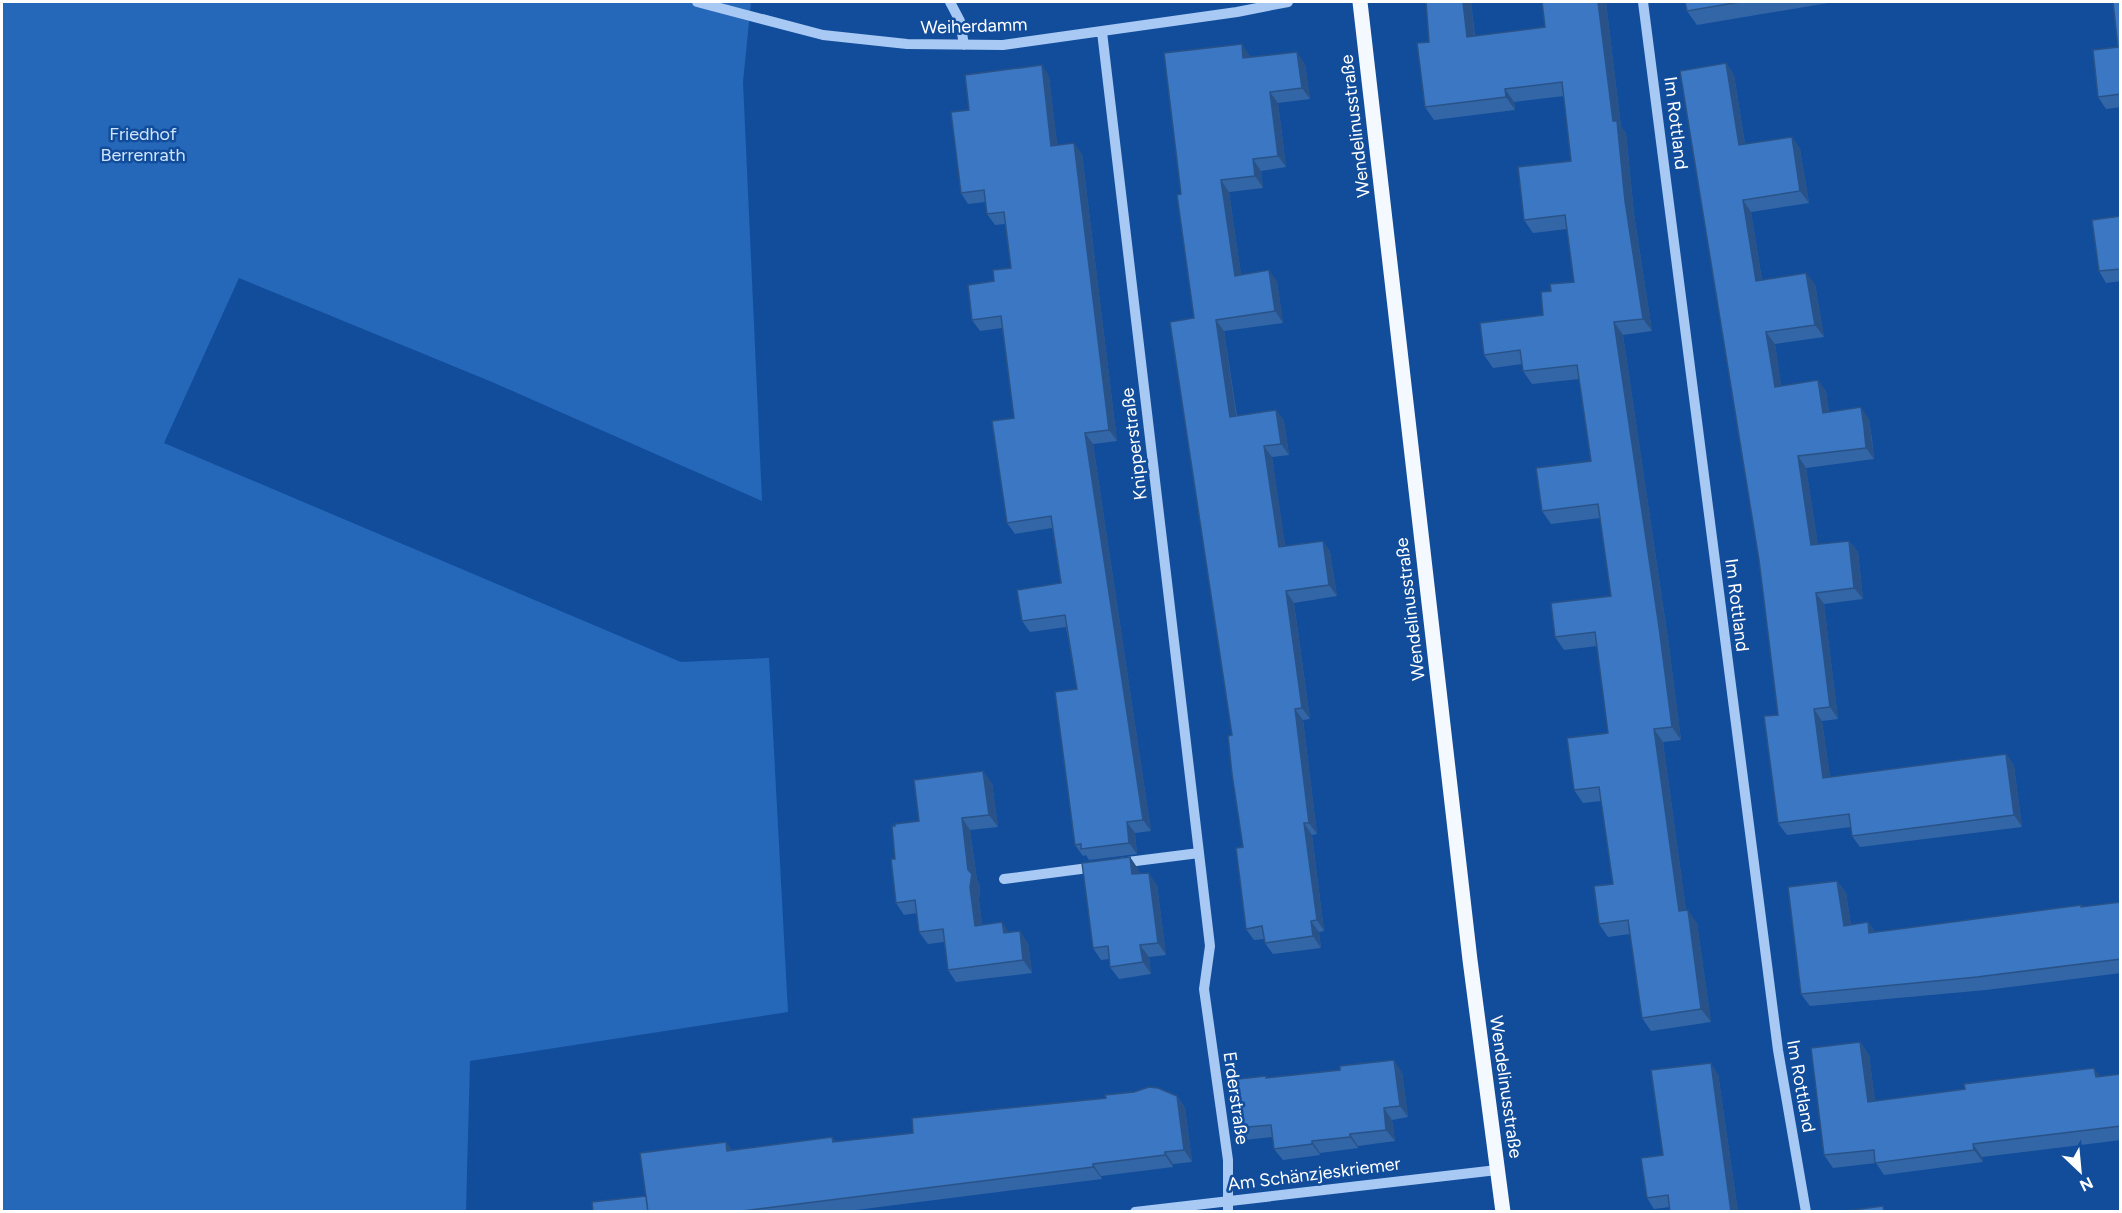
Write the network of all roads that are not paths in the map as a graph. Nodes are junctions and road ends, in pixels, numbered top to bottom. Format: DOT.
graph roads {
  1 [pos="698,2"];
  2 [pos="950,2"];
  3 [pos="1288,2"];
  4 [pos="1360,2"];
  5 [pos="1643,2"];
  6 [pos="1102,32"];
  7 [pos="964,45"];
  8 [pos="1199,853"];
  9 [pos="1004,879"];
  10 [pos="1204,989"];
  11 [pos="1497,1170"];
  12 [pos="1228,1207"];
  13 [pos="1135,1212"];
  14 [pos="1503,1212"];
  15 [pos="1806,1212"];
  1 -- 7 [label="street, Weiherdamm"];
  2 -- 7 [label="street"];
  3 -- 6 [label="street, Weiherdamm"];
  4 -- 11 [label="main road, Wendelinusstraße"];
  5 -- 15 [label="street, Im Rottland"];
  6 -- 7 [label="street, Weiherdamm"];
  6 -- 8 [label="street, Knipperstraße"];
  8 -- 9 [label="street"];
  8 -- 10 [label="street, Knipperstraße"];
  10 -- 12 [label="street, Erderstraße"];
  11 -- 12 [label="street, Am Schänzjeskriemer"];
  11 -- 14 [label="main road, Wendelinusstraße"];
  12 -- 13 [label="street, Am Schänzjeskriemer"];
}
